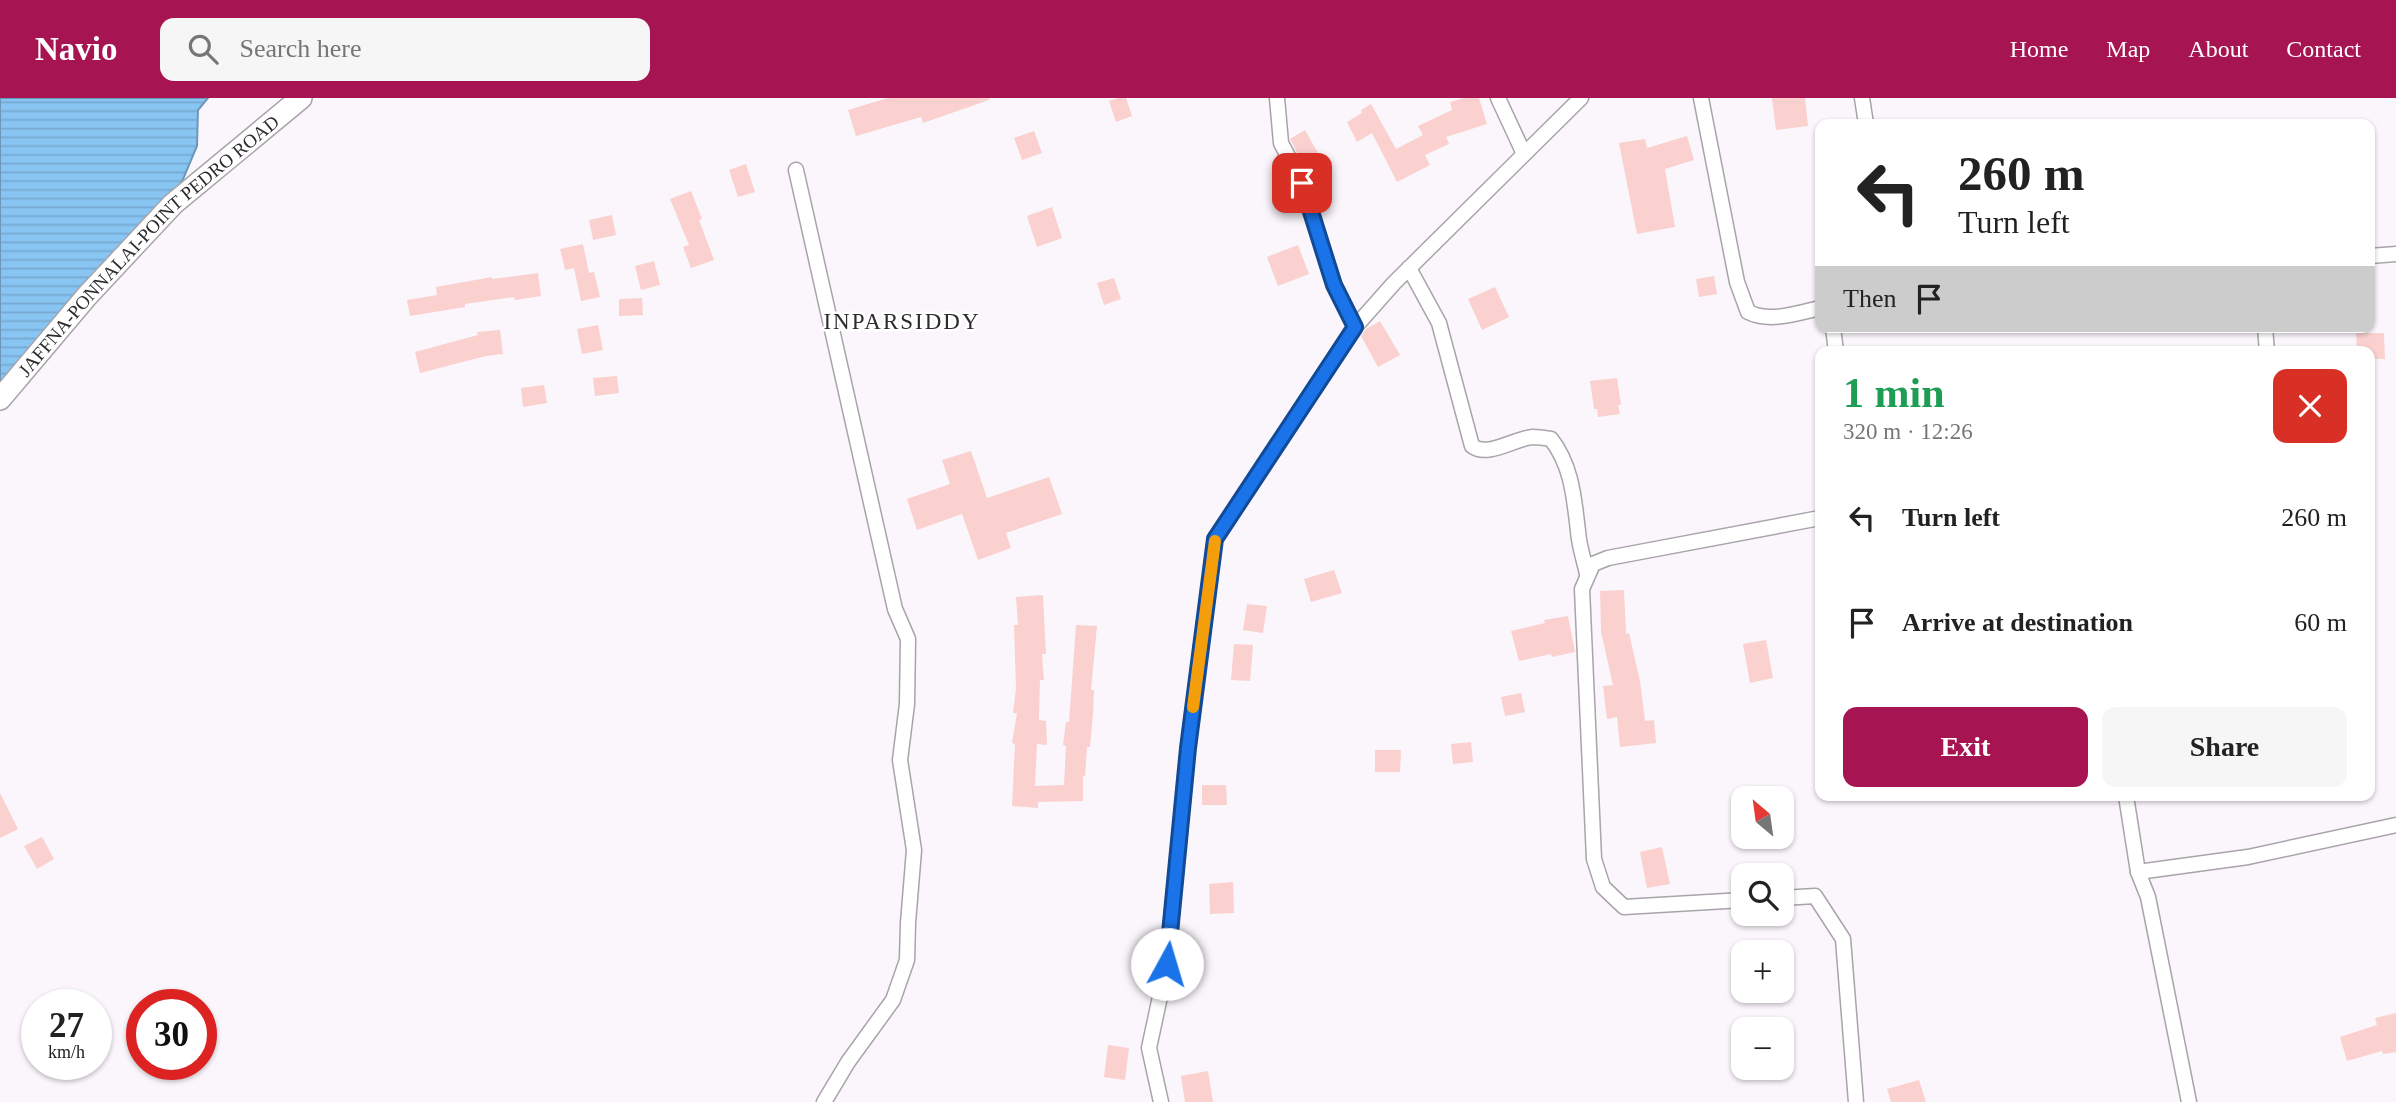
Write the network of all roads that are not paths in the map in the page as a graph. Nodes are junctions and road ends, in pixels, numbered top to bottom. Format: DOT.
graph roads {
  1 [pos="301,98"];
  2 [pos="1278,98"];
  3 [pos="1498,98"];
  4 [pos="1581,98"];
  5 [pos="1702,98"];
  6 [pos="1862,98"];
  7 [pos="1865,119"];
  8 [pos="1524,154"];
  9 [pos="796,170"];
  10 [pos="2396,254"];
  11 [pos="2375,256"];
  12 [pos="1409,268"];
  13 [pos="1815,309"];
  14 [pos="1355,327"];
  15 [pos="0,400"];
  16 [pos="1815,519"];
  17 [pos="1587,574"];
  18 [pos="2127,801"];
  19 [pos="2396,825"];
  20 [pos="2138,872"];
  21 [pos="1794,897"];
  22 [pos="1731,901"];
  23 [pos="824,1102"];
  24 [pos="1161,1102"];
  25 [pos="1856,1102"];
  26 [pos="2189,1102"];
  1 -- 15 [label="main road, JAFFNA-PONNALAI-POINT PEDRO ROAD"];
  2 -- 14 [label="street"];
  3 -- 8 [label="street"];
  4 -- 8 [label="street"];
  5 -- 13 [label="street"];
  6 -- 7 [label="street"];
  8 -- 12 [label="street"];
  9 -- 23 [label="street"];
  10 -- 11 [label="street"];
  12 -- 14 [label="street"];
  12 -- 17 [label="street"];
  14 -- 24 [label="street"];
  16 -- 17 [label="street"];
  17 -- 22 [label="street"];
  18 -- 20 [label="street"];
  19 -- 20 [label="street"];
  20 -- 26 [label="street"];
  21 -- 25 [label="street"];
}
